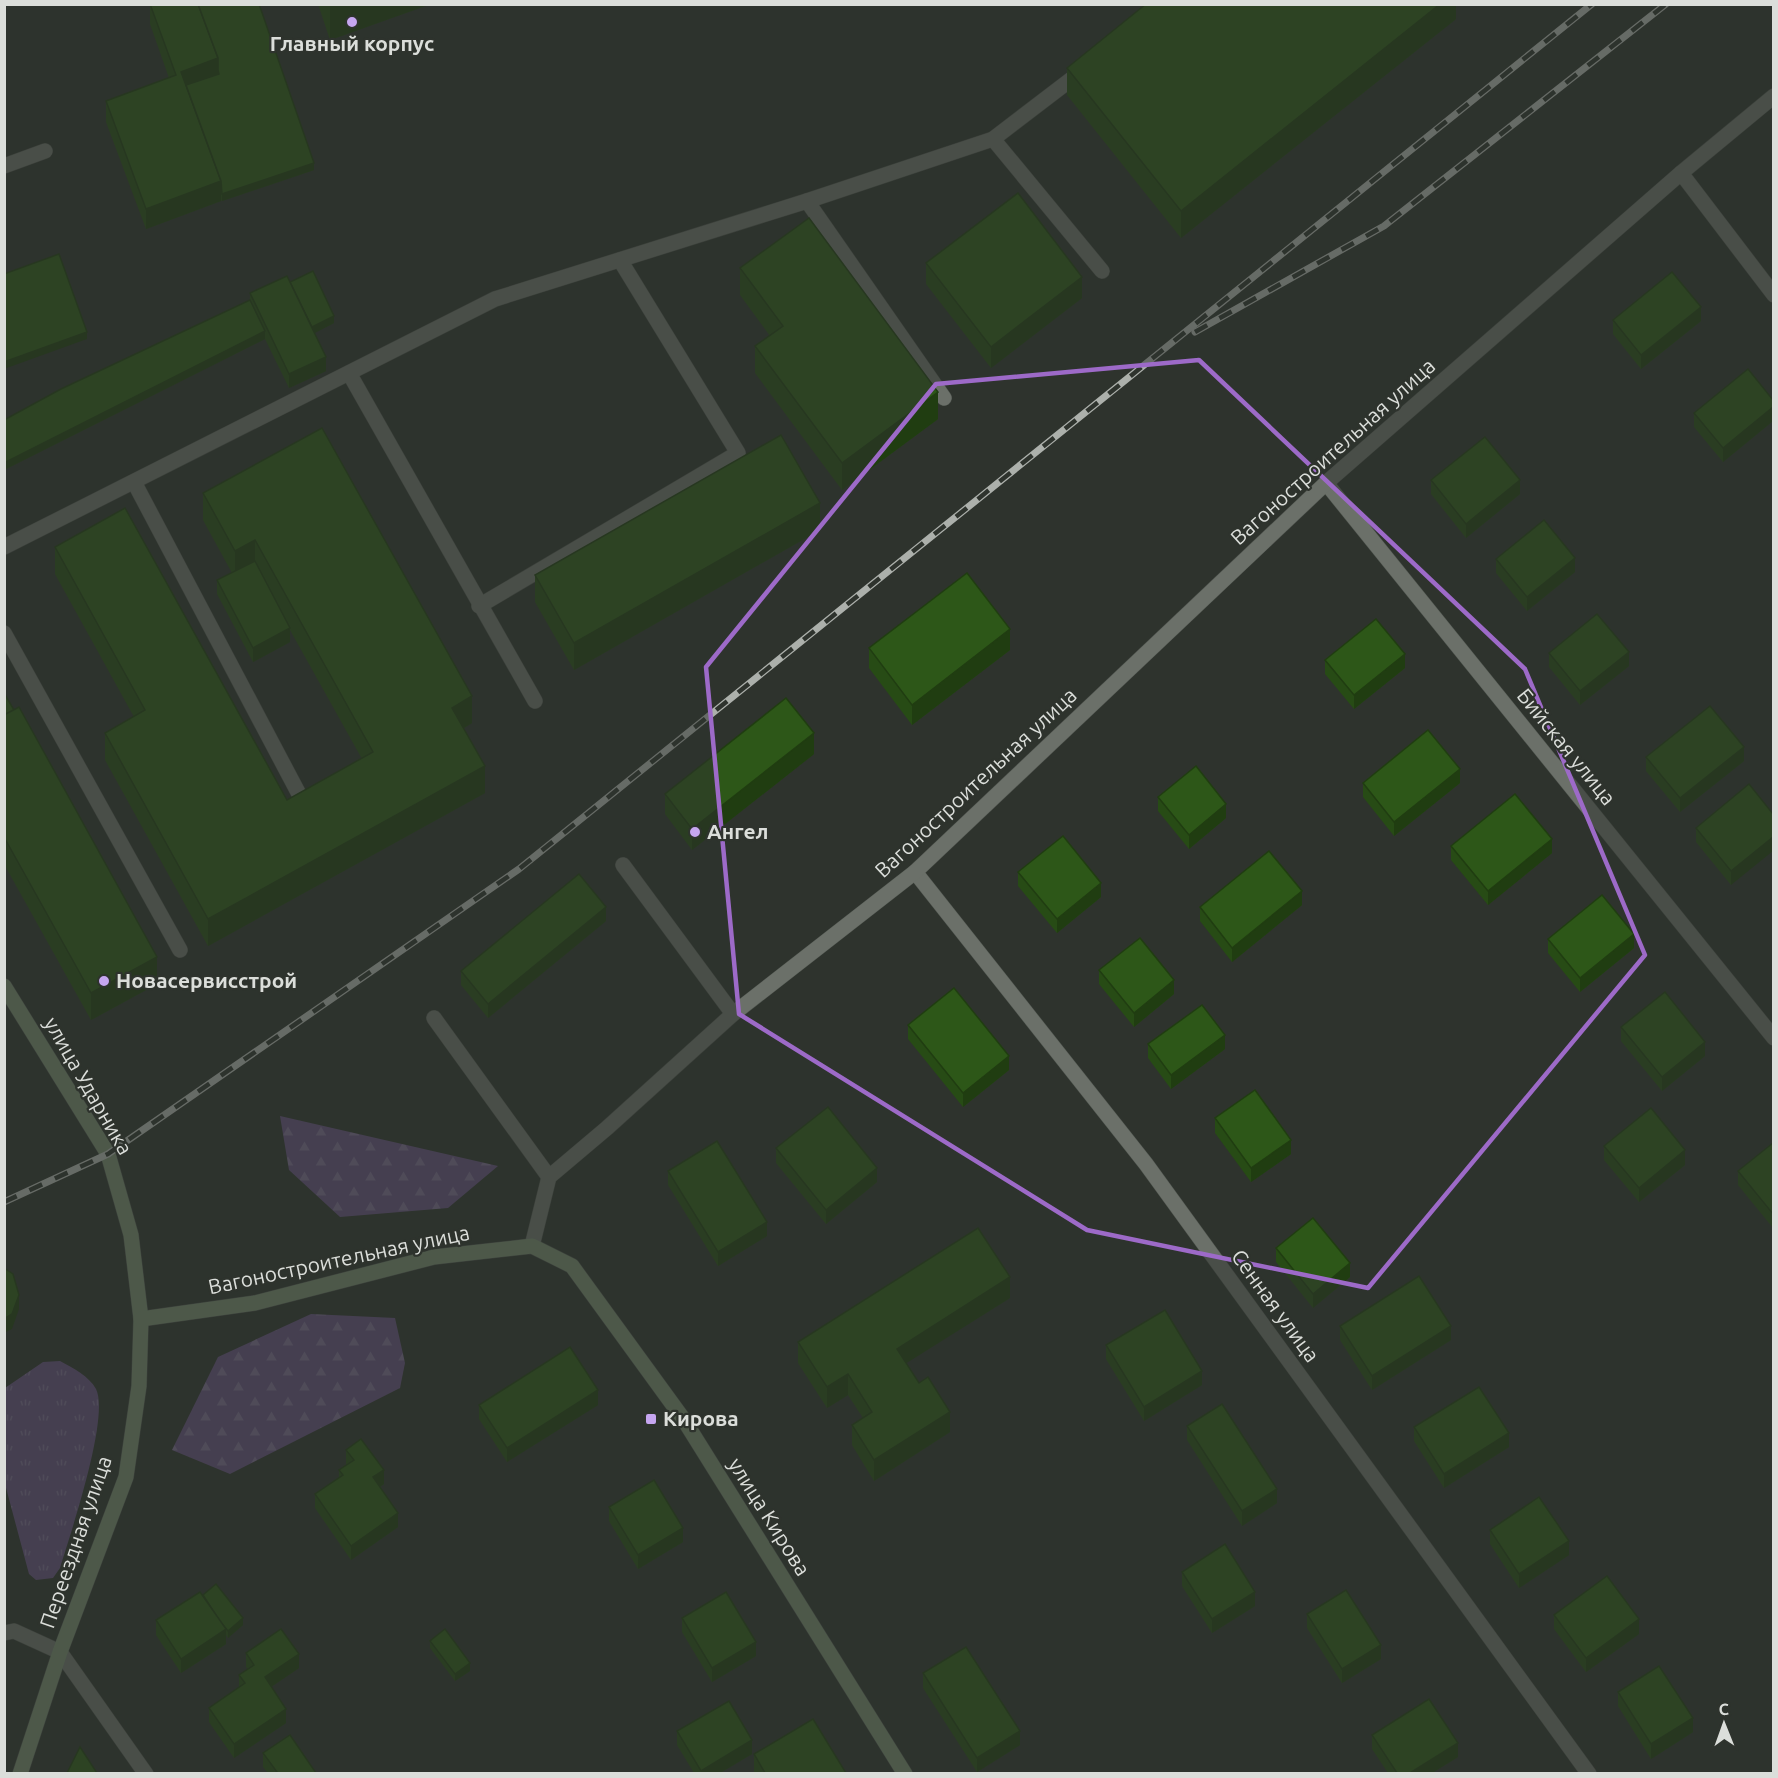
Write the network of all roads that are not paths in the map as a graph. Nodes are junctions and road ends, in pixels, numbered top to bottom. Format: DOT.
graph roads {
  1 [pos="1095,61"];
  2 [pos="1773,96"];
  3 [pos="993,139"];
  4 [pos="45,151"];
  5 [pos="4,166"];
  6 [pos="1681,173"];
  7 [pos="807,201"];
  8 [pos="620,260"];
  9 [pos="1102,271"];
  10 [pos="1773,295"];
  11 [pos="349,373"];
  12 [pos="944,398"];
  13 [pos="134,482"];
  14 [pos="1326,483"];
  15 [pos="4,547"];
  16 [pos="479,606"];
  17 [pos="4,633"];
  18 [pos="535,701"];
  19 [pos="300,796"];
  20 [pos="623,865"];
  21 [pos="915,872"];
  22 [pos="180,950"];
  23 [pos="4,986"];
  24 [pos="733,1014"];
  25 [pos="434,1018"];
  26 [pos="1773,1038"];
  27 [pos="549,1177"];
  28 [pos="532,1246"];
  29 [pos="141,1319"];
  30 [pos="4,1634"];
  31 [pos="60,1652"];
  32 [pos="20,1773"];
  33 [pos="146,1773"];
  34 [pos="905,1773"];
  35 [pos="1589,1773"];
  1 -- 3 [label="street"];
  2 -- 6 [label="street, Вагоностроительная улица"];
  3 -- 7 [label="street"];
  3 -- 9 [label="street"];
  4 -- 5 [label="street"];
  6 -- 10 [label="street"];
  6 -- 14 [label="street, Вагоностроительная улица"];
  7 -- 8 [label="street"];
  7 -- 12 [label="street"];
  8 -- 11 [label="street"];
  8 -- 16 [label="street"];
  11 -- 13 [label="street"];
  11 -- 16 [label="street"];
  13 -- 15 [label="street"];
  13 -- 19 [label="street"];
  14 -- 21 [label="street, Вагоностроительная улица"];
  14 -- 26 [label="street, Бийская улица"];
  16 -- 18 [label="street"];
  17 -- 22 [label="street"];
  20 -- 24 [label="street"];
  21 -- 24 [label="street, Вагоностроительная улица"];
  21 -- 35 [label="street, Сенная улица"];
  23 -- 29 [label="street, улица Ударника"];
  24 -- 27 [label="street, Вагоностроительная улица"];
  25 -- 27 [label="street"];
  27 -- 28 [label="street"];
  28 -- 29 [label="street, Вагоностроительная улица"];
  28 -- 34 [label="street, улица Кирова"];
  29 -- 31 [label="street, Переездная улица"];
  30 -- 31 [label="street"];
  31 -- 32 [label="street, Переездная улица"];
  31 -- 33 [label="street"];
}
